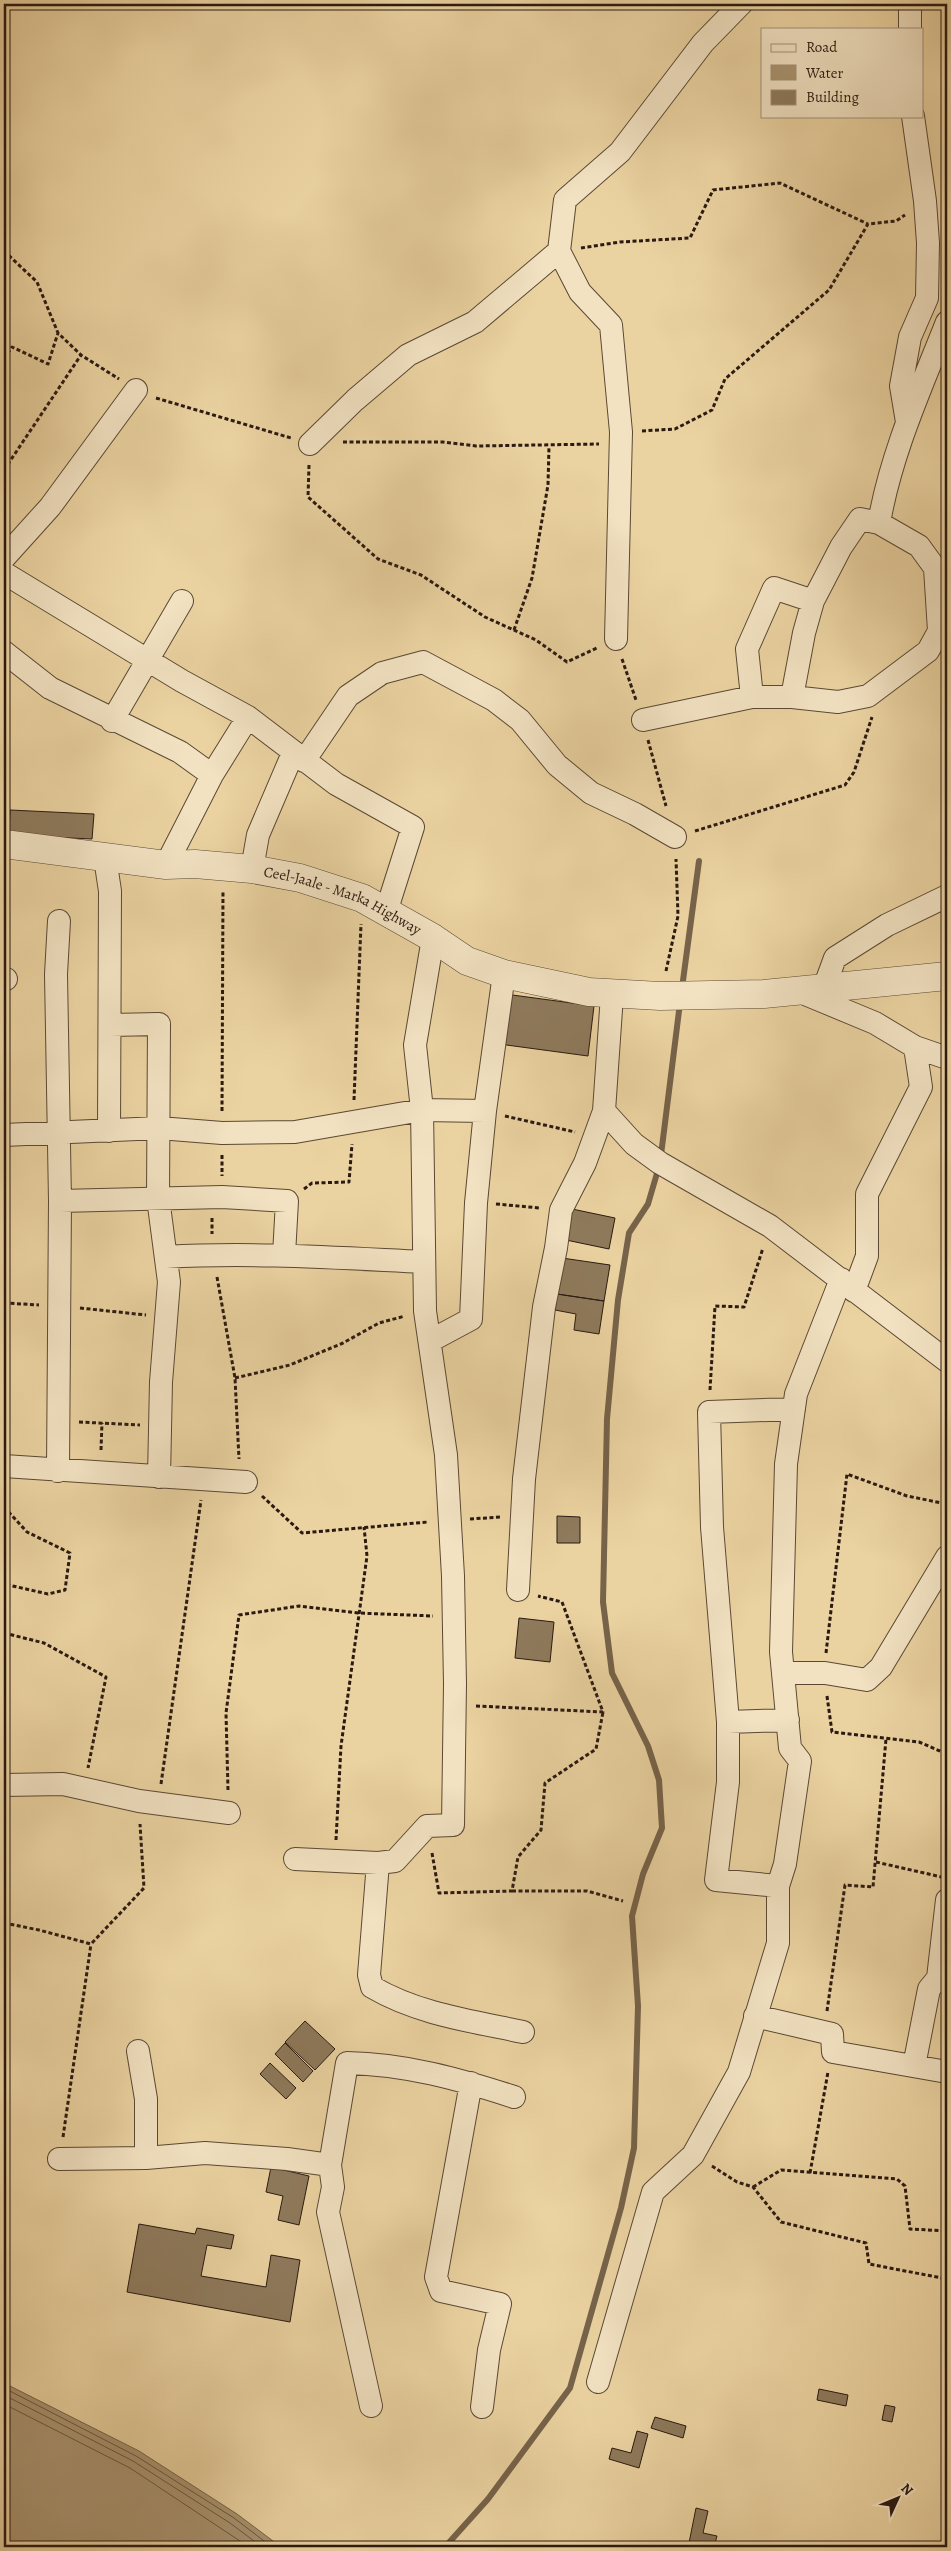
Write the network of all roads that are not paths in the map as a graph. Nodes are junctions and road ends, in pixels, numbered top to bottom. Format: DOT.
graph roads {
  1 [pos="741,4"];
  2 [pos="910,4"];
  3 [pos="910,28"];
  4 [pos="912,118"];
  5 [pos="559,251"];
  6 [pos="946,327"];
  7 [pos="136,390"];
  8 [pos="907,422"];
  9 [pos="310,444"];
  10 [pos="879,522"];
  11 [pos="4,558"];
  12 [pos="941,567"];
  13 [pos="4,573"];
  14 [pos="182,601"];
  15 [pos="813,601"];
  16 [pos="943,630"];
  17 [pos="616,639"];
  18 [pos="4,652"];
  19 [pos="149,659"];
  20 [pos="752,697"];
  21 [pos="792,697"];
  22 [pos="248,717"];
  23 [pos="643,720"];
  24 [pos="112,721"];
  25 [pos="299,757"];
  26 [pos="212,775"];
  27 [pos="675,837"];
  28 [pos="5,844"];
  29 [pos="105,858"];
  30 [pos="166,865"];
  31 [pos="252,869"];
  32 [pos="947,896"];
  33 [pos="386,912"];
  34 [pos="58,922"];
  35 [pos="433,938"];
  36 [pos="504,974"];
  37 [pos="947,976"];
  38 [pos="811,989"];
  39 [pos="612,995"];
  40 [pos="110,1025"];
  41 [pos="915,1047"];
  42 [pos="947,1058"];
  43 [pos="422,1110"];
  44 [pos="485,1111"];
  45 [pos="604,1111"];
  46 [pos="159,1128"];
  47 [pos="109,1130"];
  48 [pos="58,1133"];
  49 [pos="4,1135"];
  50 [pos="158,1198"];
  51 [pos="60,1201"];
  52 [pos="284,1255"];
  53 [pos="166,1257"];
  54 [pos="424,1262"];
  55 [pos="847,1285"];
  56 [pos="430,1341"];
  57 [pos="947,1360"];
  58 [pos="794,1409"];
  59 [pos="4,1466"];
  60 [pos="58,1471"];
  61 [pos="159,1478"];
  62 [pos="243,1482"];
  63 [pos="947,1557"];
  64 [pos="518,1590"];
  65 [pos="783,1673"];
  66 [pos="788,1720"];
  67 [pos="728,1722"];
  68 [pos="4,1784"];
  69 [pos="228,1813"];
  70 [pos="295,1859"];
  71 [pos="378,1863"];
  72 [pos="778,1886"];
  73 [pos="947,1900"];
  74 [pos="755,2016"];
  75 [pos="523,2032"];
  76 [pos="138,2051"];
  77 [pos="914,2066"];
  78 [pos="947,2072"];
  79 [pos="471,2083"];
  80 [pos="514,2097"];
  81 [pos="59,2158"];
  82 [pos="146,2158"];
  83 [pos="330,2165"];
  84 [pos="598,2382"];
  85 [pos="371,2406"];
  86 [pos="482,2407"];
  1 -- 5 [label="street"];
  2 -- 3 [label="street"];
  4 -- 8 [label="street"];
  5 -- 9 [label="street"];
  5 -- 17 [label="street"];
  6 -- 8 [label="street"];
  7 -- 11 [label="street"];
  8 -- 10 [label="street"];
  10 -- 12 [label="street"];
  10 -- 15 [label="street"];
  12 -- 16 [label="street"];
  13 -- 19 [label="street"];
  14 -- 19 [label="street"];
  15 -- 20 [label="street"];
  15 -- 21 [label="street"];
  16 -- 21 [label="street"];
  18 -- 24 [label="street"];
  19 -- 22 [label="street"];
  19 -- 24 [label="street"];
  20 -- 21 [label="street"];
  20 -- 23 [label="street"];
  22 -- 25 [label="street"];
  22 -- 26 [label="street"];
  24 -- 26 [label="street"];
  25 -- 27 [label="street"];
  25 -- 31 [label="street"];
  25 -- 33 [label="street"];
  26 -- 30 [label="street"];
  28 -- 29 [label="street, Ceel-Jaale - Marka Highway"];
  29 -- 30 [label="street, Ceel-Jaale - Marka Highway"];
  29 -- 40 [label="street"];
  30 -- 31 [label="street, Ceel-Jaale - Marka Highway"];
  31 -- 33 [label="street, Ceel-Jaale - Marka Highway"];
  32 -- 38 [label="street"];
  33 -- 35 [label="street, Ceel-Jaale - Marka Highway"];
  34 -- 48 [label="street"];
  35 -- 36 [label="street, Ceel-Jaale - Marka Highway"];
  35 -- 43 [label="street"];
  36 -- 39 [label="street, Ceel-Jaale - Marka Highway"];
  36 -- 44 [label="street"];
  37 -- 38 [label="street, Ceel-Jaale - Marka Highway"];
  38 -- 39 [label="street, Ceel-Jaale - Marka Highway"];
  38 -- 41 [label="street"];
  39 -- 45 [label="street"];
  40 -- 46 [label="street"];
  40 -- 47 [label="street"];
  41 -- 42 [label="street"];
  41 -- 55 [label="street"];
  43 -- 44 [label="street"];
  43 -- 46 [label="street"];
  43 -- 54 [label="street"];
  44 -- 56 [label="street"];
  45 -- 55 [label="street"];
  45 -- 64 [label="street"];
  46 -- 47 [label="street"];
  46 -- 50 [label="street"];
  47 -- 48 [label="street"];
  48 -- 49 [label="street"];
  48 -- 51 [label="street"];
  50 -- 51 [label="street"];
  50 -- 52 [label="street"];
  50 -- 53 [label="street"];
  51 -- 60 [label="street"];
  52 -- 53 [label="street"];
  52 -- 54 [label="street"];
  53 -- 61 [label="street"];
  54 -- 56 [label="street"];
  55 -- 57 [label="street"];
  55 -- 58 [label="street"];
  56 -- 71 [label="street"];
  58 -- 65 [label="street"];
  58 -- 67 [label="street"];
  59 -- 60 [label="street"];
  60 -- 61 [label="street"];
  61 -- 62 [label="street"];
  63 -- 65 [label="street"];
  65 -- 66 [label="street"];
  66 -- 67 [label="street"];
  66 -- 72 [label="street"];
  67 -- 72 [label="street"];
  68 -- 69 [label="street"];
  70 -- 71 [label="street"];
  71 -- 75 [label="street"];
  72 -- 74 [label="street"];
  73 -- 77 [label="street"];
  74 -- 77 [label="street"];
  74 -- 84 [label="street"];
  76 -- 82 [label="street"];
  77 -- 78 [label="street"];
  79 -- 80 [label="street"];
  79 -- 83 [label="street"];
  79 -- 86 [label="street"];
  81 -- 82 [label="street"];
  82 -- 83 [label="street"];
  83 -- 85 [label="street"];
}
